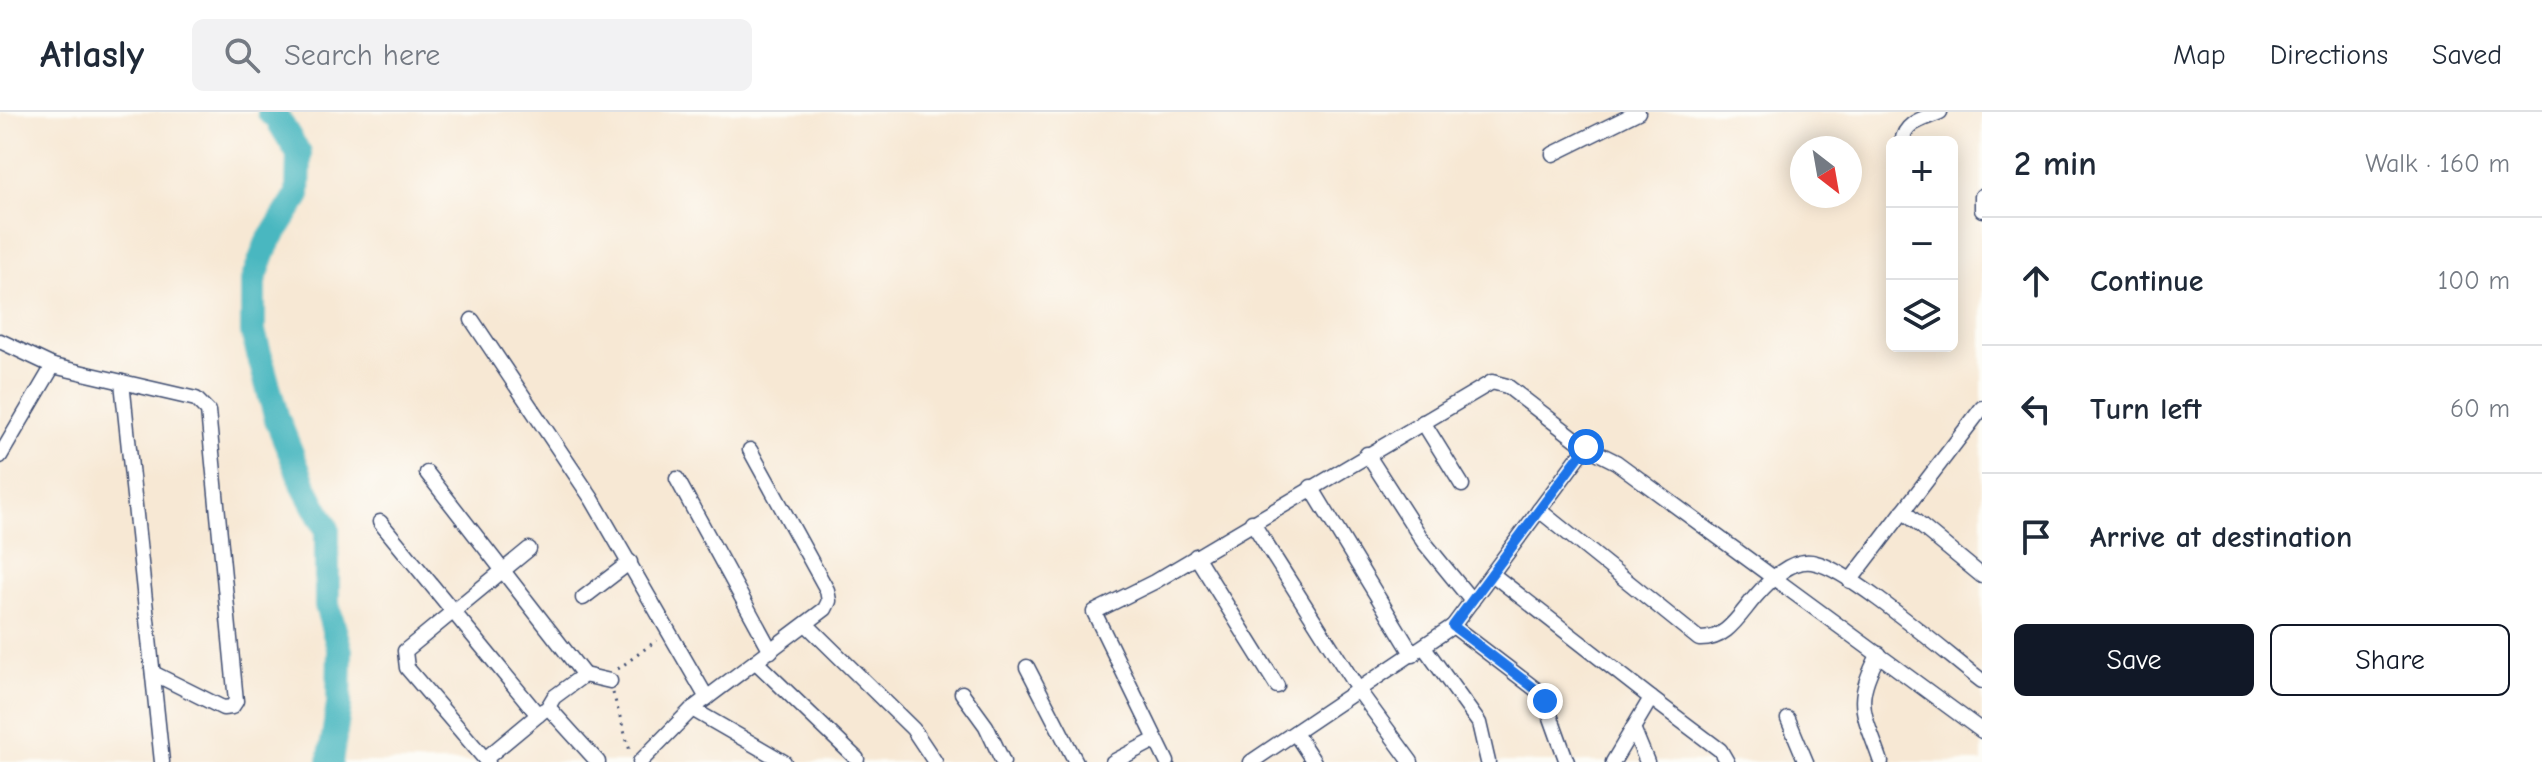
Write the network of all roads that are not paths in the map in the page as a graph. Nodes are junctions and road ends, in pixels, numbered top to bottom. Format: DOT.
graph roads {
  1 [pos="1638,112"];
  2 [pos="1940,112"];
  3 [pos="1903,136"];
  4 [pos="1553,154"];
  5 [pos="1982,196"];
  6 [pos="1982,210"];
  7 [pos="472,320"];
  8 [pos="0,341"];
  9 [pos="53,366"];
  10 [pos="122,382"];
  11 [pos="1982,408"];
  12 [pos="1423,422"];
  13 [pos="1586,447"];
  14 [pos="750,450"];
  15 [pos="1367,454"];
  16 [pos="0,456"];
  17 [pos="427,473"];
  18 [pos="677,479"];
  19 [pos="1462,485"];
  20 [pos="1311,487"];
  21 [pos="1539,510"];
  22 [pos="1903,511"];
  23 [pos="380,522"];
  24 [pos="1252,522"];
  25 [pos="529,549"];
  26 [pos="1196,556"];
  27 [pos="630,562"];
  28 [pos="504,569"];
  29 [pos="1492,574"];
  30 [pos="1773,576"];
  31 [pos="1982,576"];
  32 [pos="1850,581"];
  33 [pos="583,598"];
  34 [pos="1472,601"];
  35 [pos="452,612"];
  36 [pos="806,624"];
  37 [pos="1453,626"];
  38 [pos="771,651"];
  39 [pos="1419,651"];
  40 [pos="1879,654"];
  41 [pos="756,662"];
  42 [pos="1027,667"];
  43 [pos="153,673"];
  44 [pos="584,675"];
  45 [pos="610,681"];
  46 [pos="1982,681"];
  47 [pos="1277,686"];
  48 [pos="1359,691"];
  49 [pos="962,693"];
  50 [pos="707,698"];
  51 [pos="1651,698"];
  52 [pos="692,709"];
  53 [pos="543,711"];
  54 [pos="1788,719"];
  55 [pos="1633,728"];
  56 [pos="1982,731"];
  57 [pos="1295,733"];
  58 [pos="1155,740"];
  59 [pos="857,759"];
  60 [pos="487,760"];
  61 [pos="1882,761"];
  62 [pos="162,762"];
  63 [pos="598,762"];
  64 [pos="640,762"];
  65 [pos="784,762"];
  66 [pos="935,762"];
  67 [pos="1003,762"];
  68 [pos="1076,762"];
  69 [pos="1113,762"];
  70 [pos="1167,762"];
  71 [pos="1251,762"];
  72 [pos="1314,762"];
  73 [pos="1411,762"];
  74 [pos="1488,762"];
  75 [pos="1567,762"];
  76 [pos="1613,762"];
  77 [pos="1647,762"];
  78 [pos="1727,762"];
  79 [pos="1806,762"];
  1 -- 4 [label="street"];
  2 -- 3 [label="street"];
  5 -- 6 [label="street"];
  7 -- 27 [label="street"];
  8 -- 9 [label="street"];
  9 -- 10 [label="street"];
  9 -- 16 [label="street"];
  10 -- 43 [label="street"];
  10 -- 43 [label="street"];
  11 -- 22 [label="street"];
  12 -- 13 [label="street"];
  12 -- 15 [label="street"];
  12 -- 19 [label="street"];
  13 -- 21 [label="street"];
  13 -- 30 [label="street"];
  14 -- 36 [label="street"];
  15 -- 20 [label="street"];
  15 -- 34 [label="street"];
  17 -- 28 [label="street"];
  18 -- 38 [label="street"];
  20 -- 24 [label="street"];
  20 -- 39 [label="street"];
  21 -- 29 [label="street"];
  21 -- 30 [label="street"];
  22 -- 31 [label="street"];
  22 -- 32 [label="street"];
  23 -- 35 [label="street"];
  24 -- 26 [label="street"];
  24 -- 48 [label="street"];
  25 -- 28 [label="street"];
  26 -- 47 [label="street"];
  26 -- 58 [label="street"];
  27 -- 33 [label="street"];
  27 -- 50 [label="street"];
  28 -- 35 [label="street"];
  28 -- 44 [label="street"];
  29 -- 34 [label="street"];
  29 -- 51 [label="street"];
  30 -- 32 [label="street"];
  30 -- 40 [label="street"];
  32 -- 46 [label="street"];
  34 -- 37 [label="street"];
  35 -- 53 [label="street"];
  35 -- 60 [label="street"];
  36 -- 38 [label="street"];
  36 -- 66 [label="street"];
  37 -- 39 [label="street"];
  37 -- 75 [label="street"];
  38 -- 41 [label="street"];
  39 -- 48 [label="street"];
  39 -- 74 [label="street"];
  40 -- 56 [label="street"];
  40 -- 61 [label="street"];
  41 -- 50 [label="street"];
  41 -- 59 [label="street"];
  42 -- 68 [label="street"];
  43 -- 62 [label="street"];
  44 -- 45 [label="street"];
  44 -- 53 [label="street"];
  48 -- 57 [label="street"];
  48 -- 73 [label="street"];
  49 -- 67 [label="street"];
  50 -- 52 [label="street"];
  51 -- 55 [label="street"];
  51 -- 78 [label="street"];
  52 -- 64 [label="street"];
  52 -- 65 [label="street"];
  53 -- 60 [label="street"];
  53 -- 63 [label="street"];
  54 -- 79 [label="street"];
  55 -- 76 [label="street"];
  55 -- 77 [label="street"];
  57 -- 71 [label="street"];
  57 -- 72 [label="street"];
  58 -- 69 [label="street"];
  58 -- 70 [label="street"];
}
